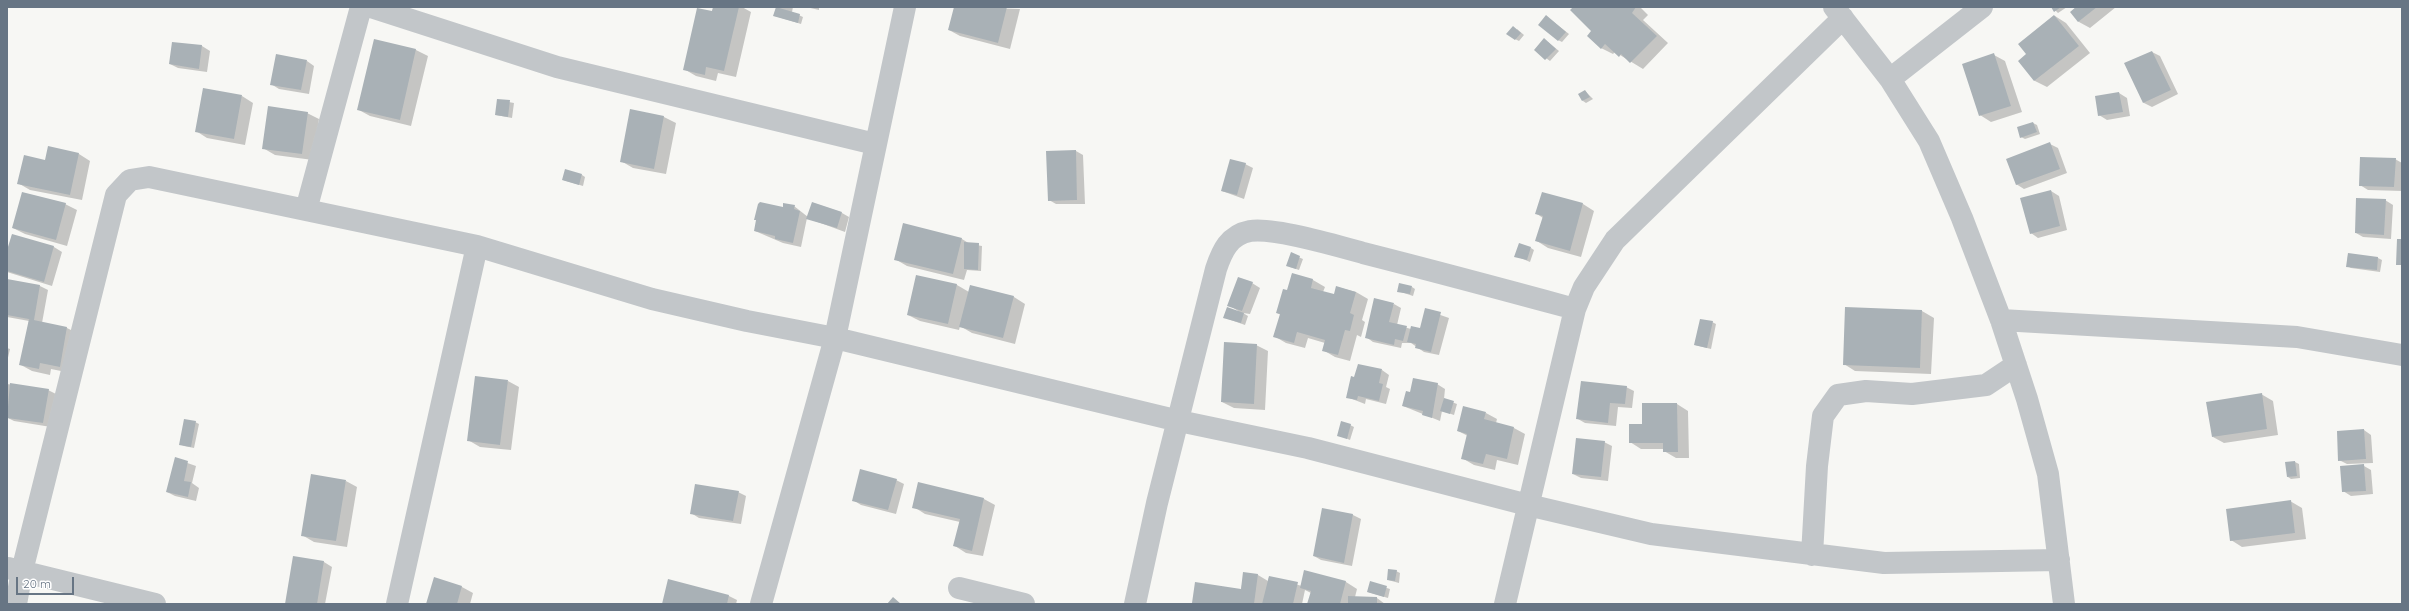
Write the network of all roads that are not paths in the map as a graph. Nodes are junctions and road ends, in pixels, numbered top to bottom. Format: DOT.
graph roads {
  1 [pos="362,7"];
  2 [pos="371,7"];
  3 [pos="905,7"];
  4 [pos="1982,7"];
  5 [pos="1838,12"];
  6 [pos="1890,79"];
  7 [pos="875,144"];
  8 [pos="306,210"];
  9 [pos="477,246"];
  10 [pos="1575,309"];
  11 [pos="2000,320"];
  12 [pos="835,338"];
  13 [pos="2402,355"];
  14 [pos="2016,364"];
  15 [pos="1178,421"];
  16 [pos="1528,505"];
  17 [pos="1812,555"];
  18 [pos="2059,560"];
  19 [pos="14,569"];
  20 [pos="958,588"];
  21 [pos="16,604"];
  22 [pos="155,604"];
  23 [pos="397,604"];
  24 [pos="761,604"];
  25 [pos="1024,604"];
  26 [pos="1135,604"];
  27 [pos="1505,604"];
  28 [pos="2064,604"];
  1 -- 8 [label="street"];
  2 -- 7 [label="street"];
  3 -- 7 [label="street"];
  4 -- 6 [label="street"];
  5 -- 6 [label="street"];
  5 -- 10 [label="street"];
  6 -- 11 [label="street"];
  7 -- 12 [label="street"];
  8 -- 9 [label="street"];
  8 -- 19 [label="street"];
  9 -- 12 [label="street"];
  9 -- 23 [label="street"];
  10 -- 15 [label="street"];
  10 -- 16 [label="street"];
  11 -- 13 [label="street"];
  11 -- 14 [label="street"];
  12 -- 15 [label="street"];
  12 -- 24 [label="street"];
  14 -- 17 [label="street"];
  14 -- 18 [label="street"];
  15 -- 16 [label="street"];
  15 -- 26 [label="street"];
  16 -- 17 [label="street"];
  16 -- 27 [label="street"];
  17 -- 18 [label="street"];
  18 -- 28 [label="street"];
  19 -- 21 [label="street"];
  19 -- 22 [label="street"];
  20 -- 25 [label="street"];
}
